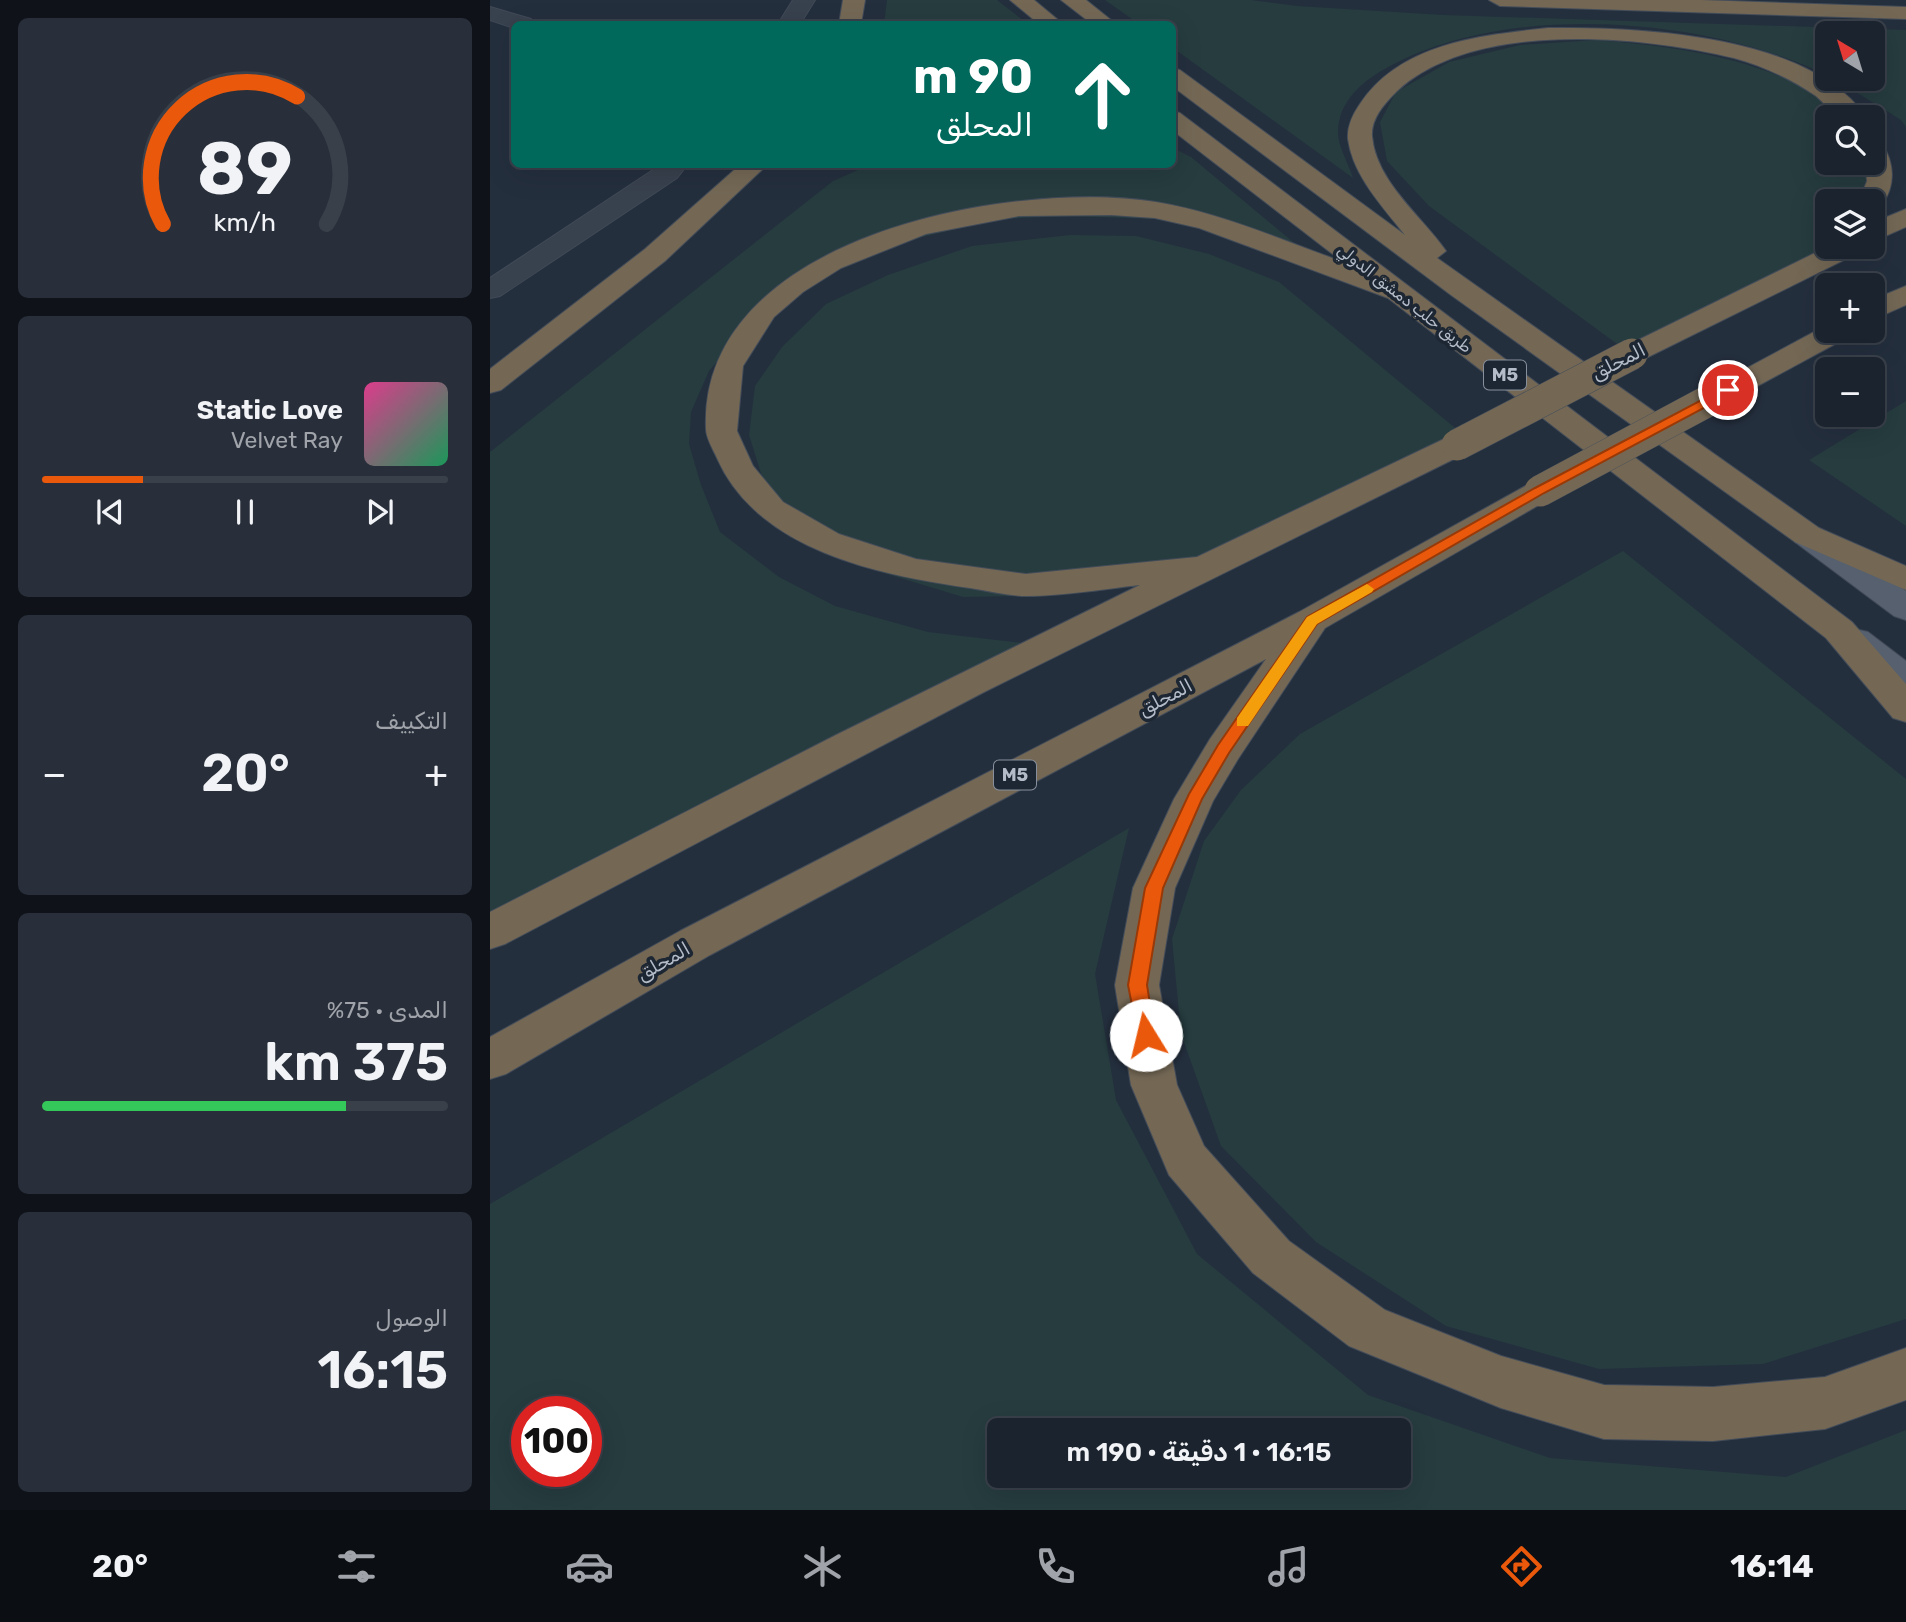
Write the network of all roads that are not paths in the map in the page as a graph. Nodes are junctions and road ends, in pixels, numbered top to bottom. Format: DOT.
graph roads {
  1 [pos="804,0"];
  2 [pos="854,0"];
  3 [pos="1021,0"];
  4 [pos="1072,0"];
  5 [pos="1500,0"];
  6 [pos="490,13"];
  7 [pos="1906,13"];
  8 [pos="514,21"];
  9 [pos="791,21"];
  10 [pos="850,21"];
  11 [pos="1048,21"];
  12 [pos="1101,21"];
  13 [pos="1176,78"];
  14 [pos="1841,105"];
  15 [pos="1176,121"];
  16 [pos="672,168"];
  17 [pos="752,168"];
  18 [pos="1906,217"];
  19 [pos="1885,228"];
  20 [pos="1822,259"];
  21 [pos="1461,289"];
  22 [pos="490,290"];
  23 [pos="1395,291"];
  24 [pos="1906,294"];
  25 [pos="1885,305"];
  26 [pos="1906,309"];
  27 [pos="1885,311"];
  28 [pos="1816,343"];
  29 [pos="490,384"];
  30 [pos="1807,535"];
  31 [pos="1200,568"];
  32 [pos="1906,579"];
  33 [pos="1906,608"];
  34 [pos="1312,620"];
  35 [pos="1839,630"];
  36 [pos="1906,680"];
  37 [pos="1906,709"];
  38 [pos="490,932"];
  39 [pos="490,1060"];
  40 [pos="1906,1374"];
  1 -- 9 [label="street"];
  2 -- 10 [label="highway"];
  3 -- 11 [label="highway"];
  4 -- 12 [label="highway"];
  5 -- 7 [label="highway"];
  6 -- 8 [label="street"];
  13 -- 21 [label="highway, M5"];
  14 -- 21 [label="highway"];
  15 -- 23 [label="highway, طريق حلب دمشق الدولي / M5"];
  16 -- 22 [label="street"];
  17 -- 29 [label="highway"];
  18 -- 19 [label="highway"];
  20 -- 31 [label="highway, المحلق, bridge"];
  21 -- 30 [label="highway, M5"];
  23 -- 31 [label="highway"];
  23 -- 35 [label="highway, طريق حلب دمشق الدولي / M5"];
  24 -- 25 [label="highway"];
  26 -- 27 [label="highway"];
  28 -- 34 [label="highway, المحلق / M5, bridge"];
  30 -- 32 [label="highway"];
  30 -- 33 [label="main road"];
  31 -- 38 [label="highway, المحلق"];
  34 -- 39 [label="highway, المحلق / M5"];
  34 -- 40 [label="highway"];
  35 -- 36 [label="main road"];
  35 -- 37 [label="highway, طريق حلب دمشق الدولي"];
}
